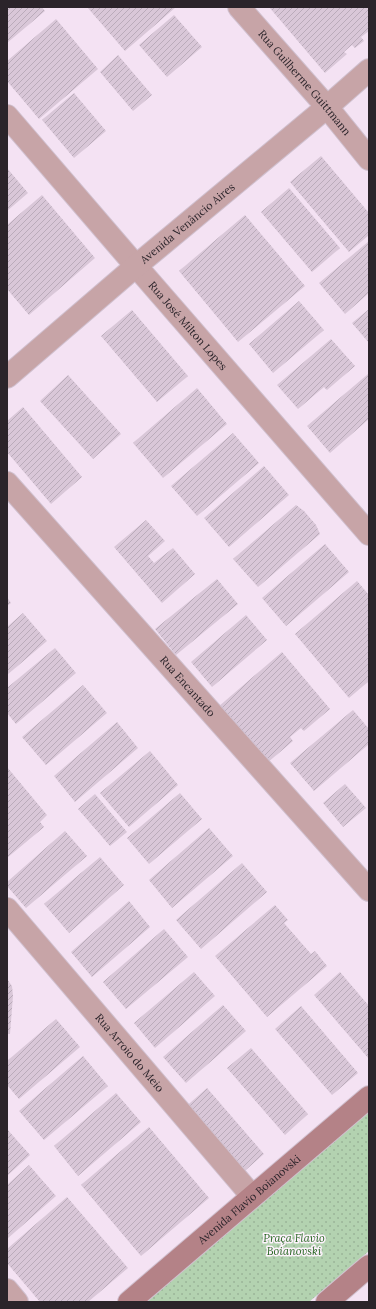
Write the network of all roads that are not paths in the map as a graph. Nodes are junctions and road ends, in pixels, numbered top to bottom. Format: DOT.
graph roads {
  1 [pos="239,7"];
  2 [pos="369,70"];
  3 [pos="327,108"];
  4 [pos="7,116"];
  5 [pos="369,159"];
  6 [pos="136,266"];
  7 [pos="7,377"];
  8 [pos="7,482"];
  9 [pos="369,534"];
  10 [pos="369,890"];
  11 [pos="7,909"];
  12 [pos="369,1097"];
  13 [pos="252,1196"];
  14 [pos="369,1266"];
  15 [pos="7,1290"];
  16 [pos="17,1302"];
  17 [pos="129,1302"];
  18 [pos="327,1302"];
  1 -- 3 [label="street, Rua Guilherme Guittmann"];
  2 -- 3 [label="street, Avenida Venâncio Aires"];
  3 -- 5 [label="street, Rua Guilherme Guittmann"];
  3 -- 6 [label="street, Avenida Venâncio Aires"];
  4 -- 6 [label="street, Rua José Milton Lopes"];
  6 -- 7 [label="street, Avenida Venâncio Aires"];
  6 -- 9 [label="street, Rua José Milton Lopes"];
  8 -- 10 [label="street, Rua Encantado"];
  11 -- 13 [label="street, Rua Arroio do Meio"];
  12 -- 13 [label="main road, Avenida Flavio Boianovski"];
  13 -- 17 [label="main road, Avenida Flavio Boianovski"];
  14 -- 18 [label="main road"];
  15 -- 16 [label="street"];
}
